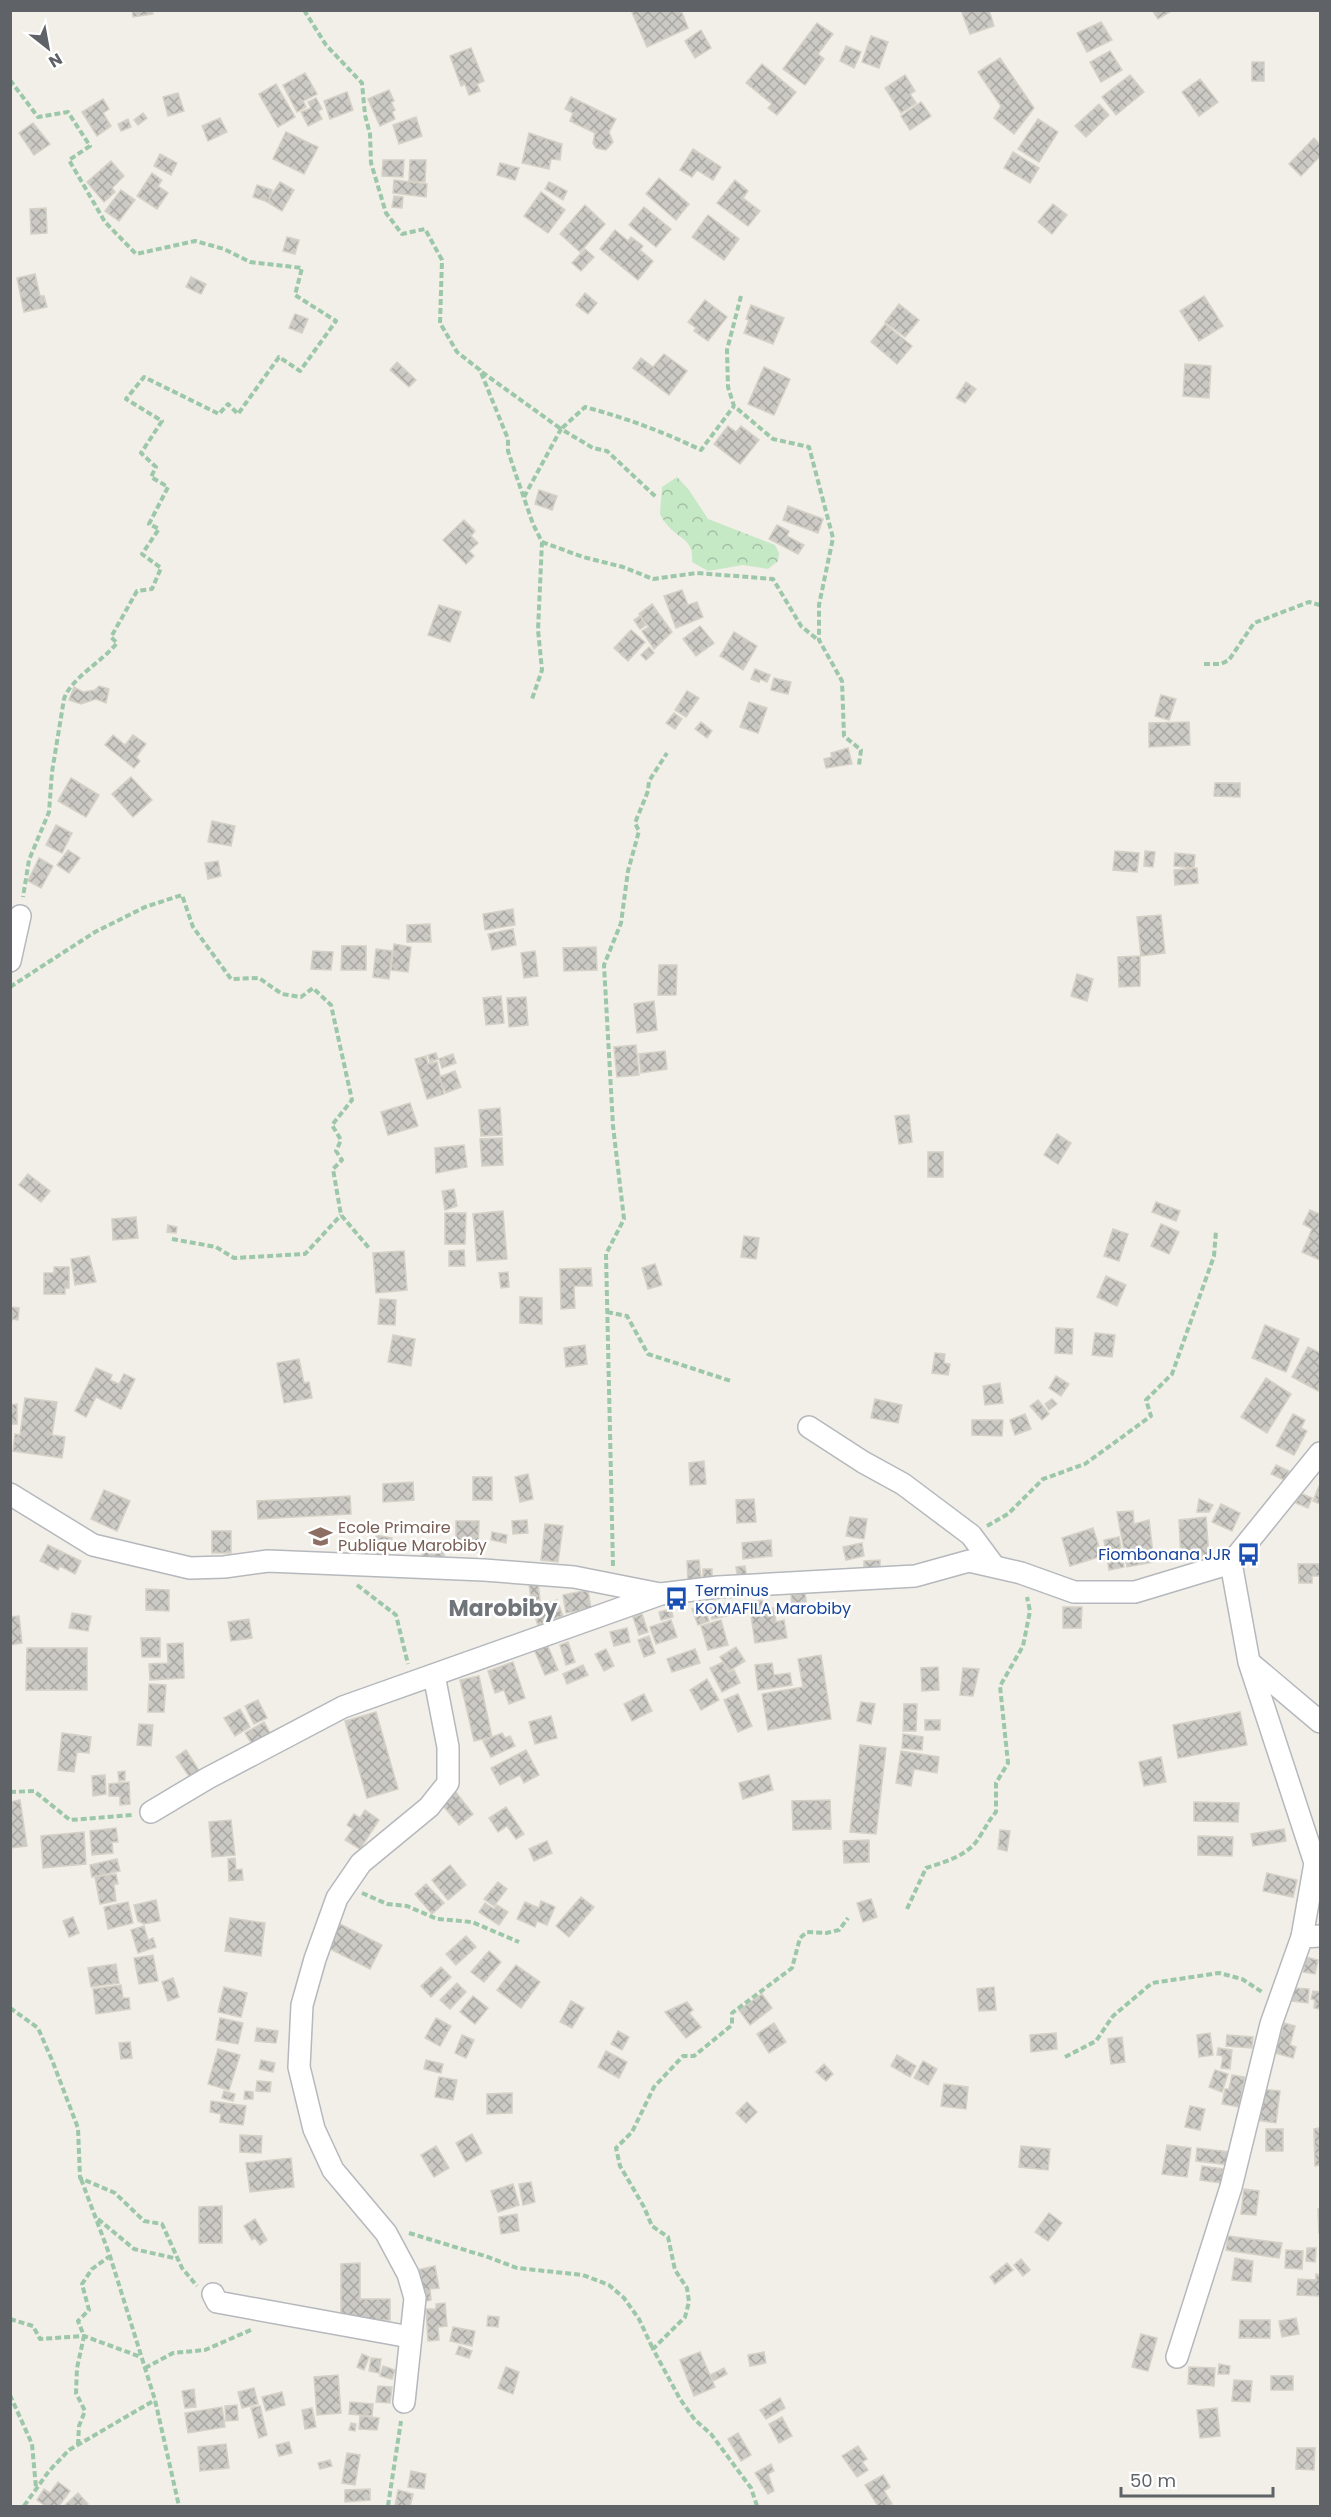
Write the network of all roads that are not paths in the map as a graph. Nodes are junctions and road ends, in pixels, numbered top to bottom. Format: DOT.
graph roads {
  1 [pos="20,916"];
  2 [pos="10,961"];
  3 [pos="809,1427"];
  4 [pos="1320,1453"];
  5 [pos="10,1494"];
  6 [pos="1231,1563"];
  7 [pos="994,1566"];
  8 [pos="661,1594"];
  9 [pos="1249,1662"];
  10 [pos="434,1675"];
  11 [pos="1320,1722"];
  12 [pos="151,1812"];
  13 [pos="1311,1936"];
  14 [pos="213,2294"];
  15 [pos="410,2337"];
  16 [pos="1178,2357"];
  17 [pos="404,2402"];
  1 -- 2 [label="street"];
  3 -- 7 [label="street"];
  4 -- 6 [label="street"];
  5 -- 8 [label="street"];
  6 -- 7 [label="street"];
  6 -- 9 [label="street"];
  7 -- 8 [label="street"];
  8 -- 10 [label="street"];
  9 -- 11 [label="street"];
  9 -- 13 [label="street"];
  10 -- 12 [label="street"];
  10 -- 15 [label="street"];
  13 -- 16 [label="street"];
  14 -- 15 [label="street"];
  15 -- 17 [label="street"];
}
